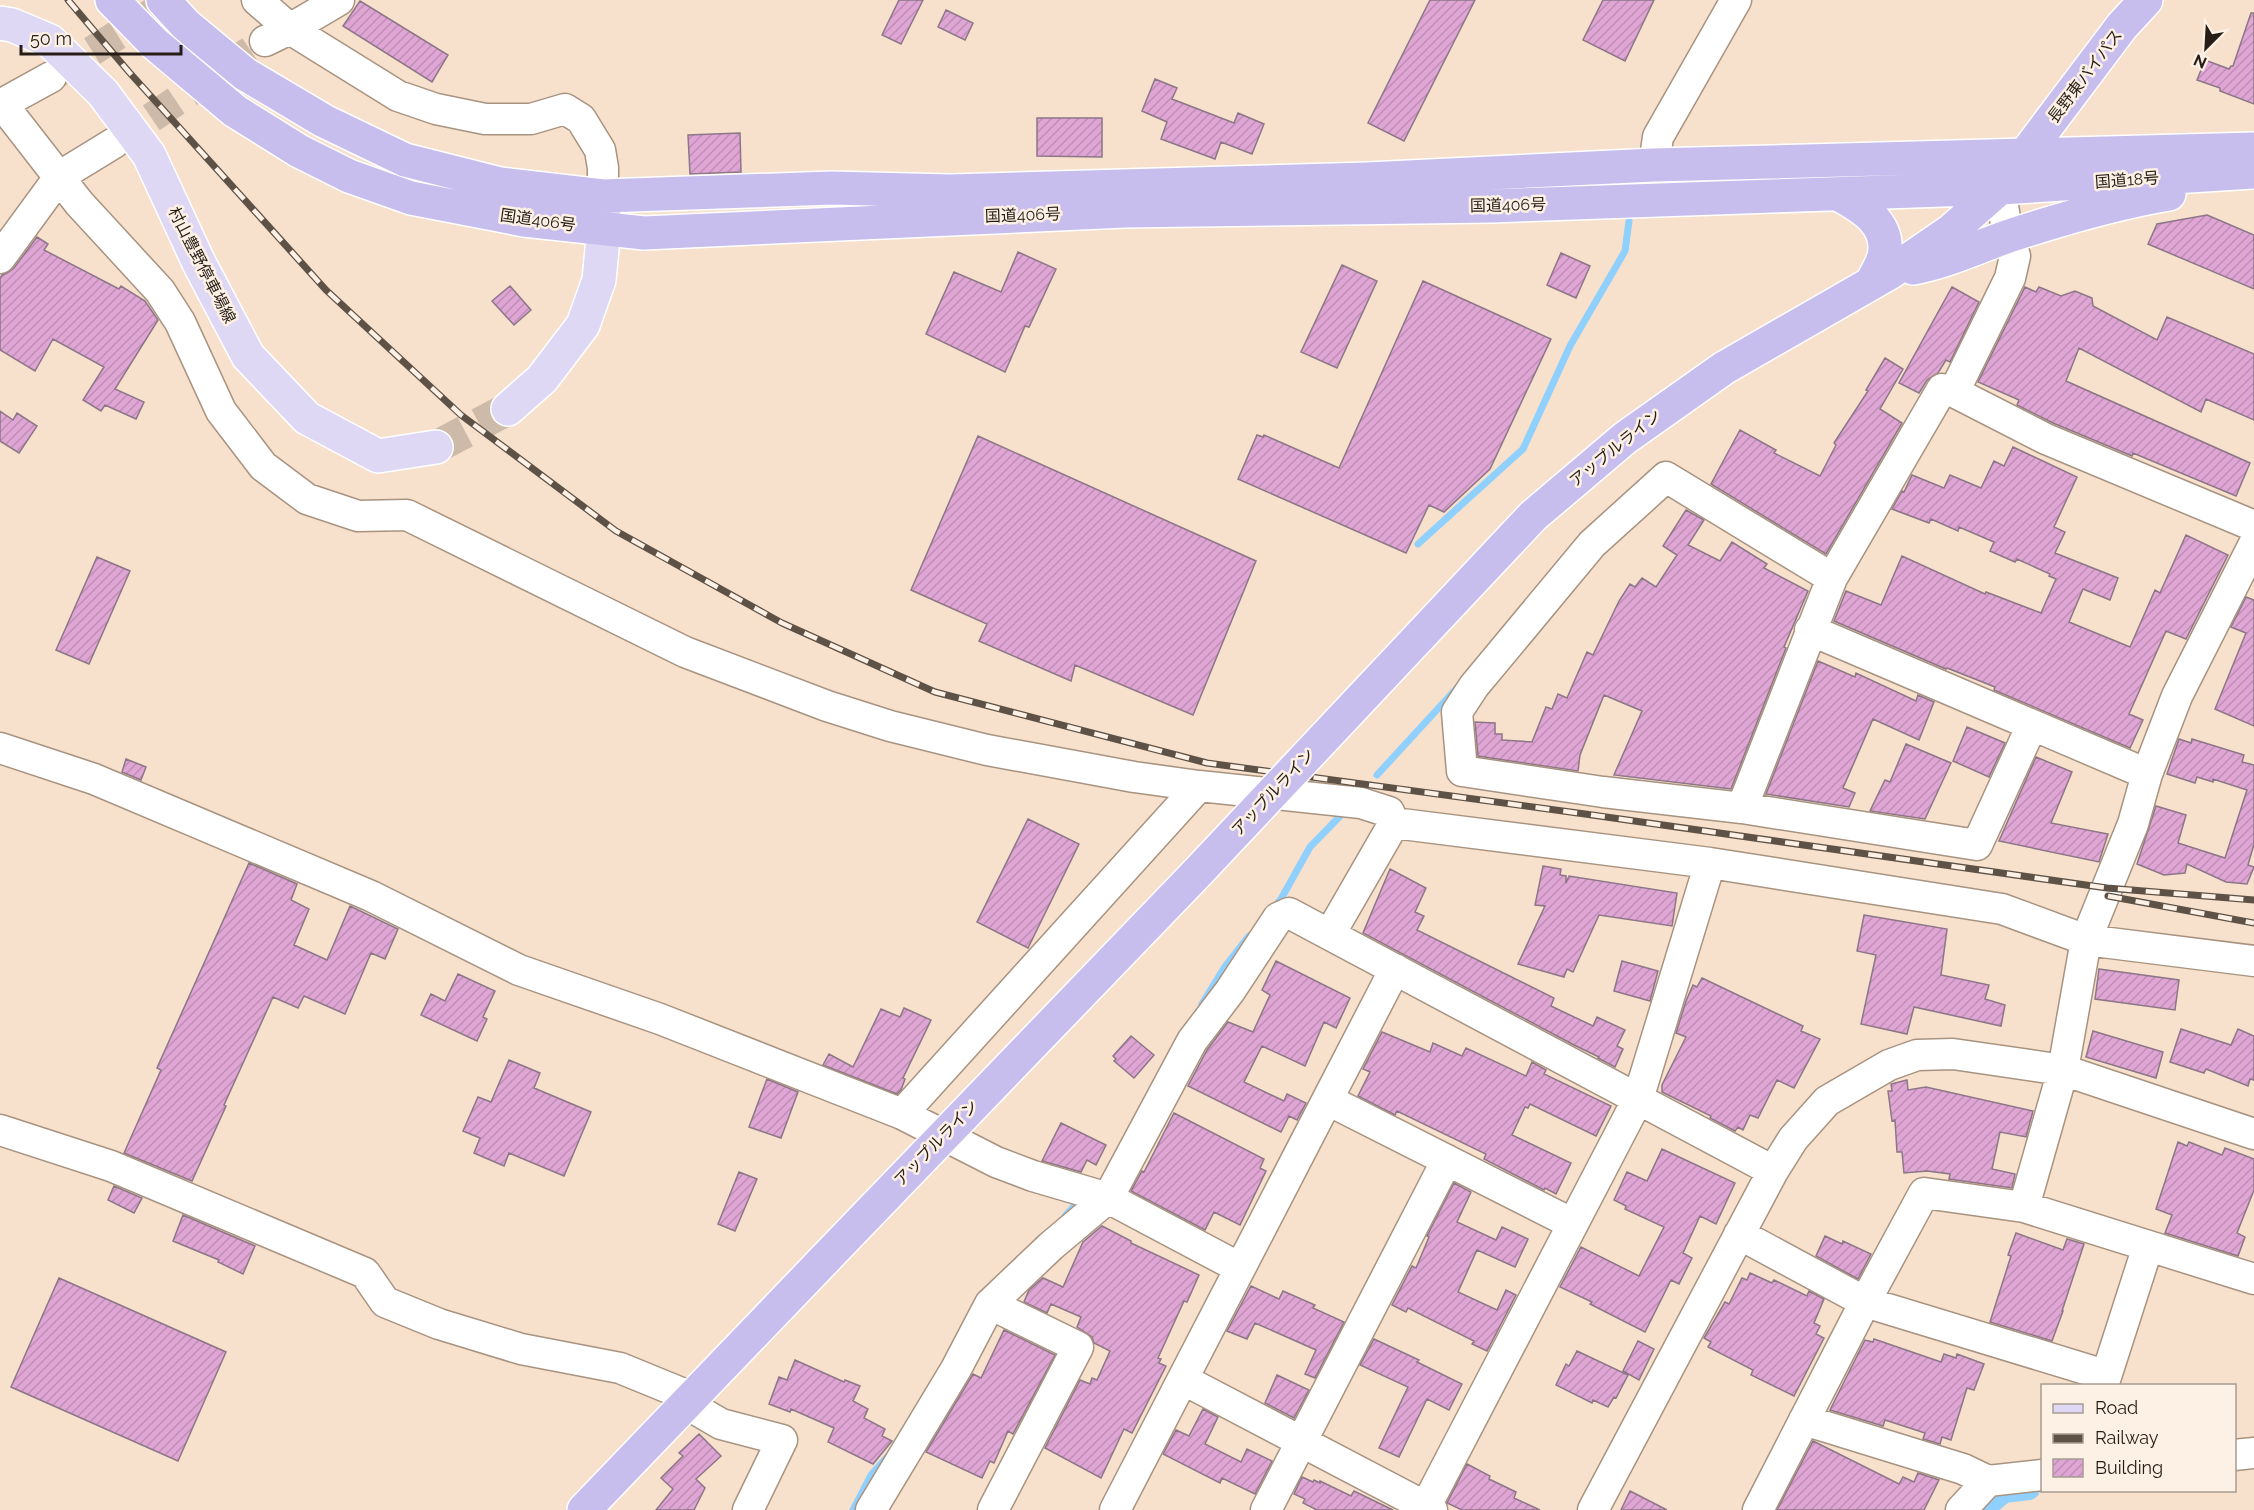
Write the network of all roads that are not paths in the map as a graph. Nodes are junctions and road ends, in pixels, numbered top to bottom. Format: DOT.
graph roads {
  1 [pos="112,0"];
  2 [pos="163,0"];
  3 [pos="257,0"];
  4 [pos="339,0"];
  5 [pos="1736,0"];
  6 [pos="2146,0"];
  7 [pos="0,23"];
  8 [pos="277,35"];
  9 [pos="51,77"];
  10 [pos="1,104"];
  11 [pos="114,143"];
  12 [pos="2254,149"];
  13 [pos="2026,154"];
  14 [pos="1654,165"];
  15 [pos="2254,172"];
  16 [pos="60,176"];
  17 [pos="2254,183"];
  18 [pos="2000,188"];
  19 [pos="1838,195"];
  20 [pos="603,196"];
  21 [pos="1654,201"];
  22 [pos="603,228"];
  23 [pos="2008,236"];
  24 [pos="0,258"];
  25 [pos="1882,277"];
  26 [pos="1954,392"];
  27 [pos="508,409"];
  28 [pos="436,447"];
  29 [pos="2254,526"];
  30 [pos="2254,544"];
  31 [pos="1832,578"];
  32 [pos="1810,630"];
  33 [pos="2032,725"];
  34 [pos="0,748"];
  35 [pos="2147,774"];
  36 [pos="1199,786"];
  37 [pos="1742,808"];
  38 [pos="1394,824"];
  39 [pos="1710,863"];
  40 [pos="1330,934"];
  41 [pos="2086,940"];
  42 [pos="2254,962"];
  43 [pos="1395,969"];
  44 [pos="2063,1070"];
  45 [pos="1638,1099"];
  46 [pos="1328,1100"];
  47 [pos="902,1114"];
  48 [pos="0,1130"];
  49 [pos="2254,1134"];
  50 [pos="1447,1160"];
  51 [pos="1773,1171"];
  52 [pos="1108,1198"];
  53 [pos="2024,1207"];
  54 [pos="1573,1224"];
  55 [pos="1739,1234"];
  56 [pos="2148,1246"];
  57 [pos="1240,1268"];
  58 [pos="2254,1279"];
  59 [pos="1865,1302"];
  60 [pos="990,1304"];
  61 [pos="1184,1380"];
  62 [pos="2104,1380"];
  63 [pos="688,1400"];
  64 [pos="1804,1420"];
  65 [pos="1301,1441"];
  66 [pos="2254,1453"];
  67 [pos="2236,1455"];
  68 [pos="2041,1475"];
  69 [pos="1988,1481"];
  70 [pos="1427,1509"];
  71 [pos="584,1510"];
  72 [pos="748,1510"];
  73 [pos="871,1510"];
  74 [pos="993,1510"];
  75 [pos="1114,1510"];
  76 [pos="1266,1510"];
  77 [pos="1593,1510"];
  78 [pos="1758,1510"];
  79 [pos="1961,1510"];
  1 -- 22 [label="highway, 国道406号"];
  2 -- 20 [label="highway, 国道406号"];
  3 -- 8 [label="street"];
  4 -- 8 [label="street"];
  5 -- 14 [label="street"];
  6 -- 13 [label="highway, 長野東バイパス"];
  7 -- 28 [label="main road, 村山豊野停車場線"];
  8 -- 20 [label="street"];
  9 -- 10 [label="street"];
  10 -- 16 [label="street"];
  11 -- 16 [label="street"];
  12 -- 13 [label="highway, 国道18号"];
  13 -- 14 [label="highway, 国道406号"];
  13 -- 18 [label="highway, アップルライン"];
  14 -- 20 [label="highway, 国道406号"];
  14 -- 21 [label="street"];
  15 -- 18 [label="highway, 国道18号"];
  16 -- 24 [label="street"];
  16 -- 36 [label="street"];
  17 -- 23 [label="highway"];
  18 -- 19 [label="highway, 国道406号"];
  18 -- 23 [label="street"];
  18 -- 25 [label="highway, アップルライン"];
  19 -- 21 [label="highway, 国道406号"];
  19 -- 25 [label="highway"];
  20 -- 22 [label="main road"];
  21 -- 22 [label="highway, 国道406号"];
  22 -- 27 [label="main road"];
  23 -- 25 [label="highway"];
  23 -- 26 [label="street"];
  25 -- 63 [label="highway, アップルライン, bridge"];
  26 -- 29 [label="street"];
  26 -- 31 [label="street"];
  30 -- 35 [label="street"];
  31 -- 32 [label="street"];
  31 -- 37 [label="street"];
  32 -- 33 [label="street"];
  32 -- 37 [label="street"];
  33 -- 35 [label="street"];
  33 -- 37 [label="street"];
  34 -- 47 [label="street"];
  35 -- 41 [label="street"];
  36 -- 38 [label="street"];
  36 -- 47 [label="street"];
  38 -- 39 [label="street"];
  38 -- 40 [label="street"];
  39 -- 41 [label="street"];
  39 -- 45 [label="street"];
  40 -- 43 [label="street"];
  40 -- 52 [label="street"];
  41 -- 42 [label="street"];
  41 -- 44 [label="street"];
  43 -- 45 [label="street"];
  43 -- 46 [label="street"];
  44 -- 49 [label="street"];
  44 -- 51 [label="street"];
  44 -- 53 [label="street"];
  45 -- 51 [label="street"];
  45 -- 54 [label="street"];
  46 -- 50 [label="street"];
  46 -- 57 [label="street"];
  47 -- 52 [label="street"];
  48 -- 63 [label="street"];
  50 -- 54 [label="street"];
  50 -- 65 [label="street"];
  51 -- 55 [label="street"];
  52 -- 57 [label="street"];
  52 -- 60 [label="street"];
  53 -- 56 [label="street"];
  53 -- 59 [label="street"];
  54 -- 70 [label="street"];
  55 -- 59 [label="street"];
  55 -- 77 [label="street"];
  56 -- 58 [label="street"];
  56 -- 62 [label="street"];
  57 -- 61 [label="street"];
  59 -- 62 [label="street"];
  59 -- 64 [label="street"];
  60 -- 73 [label="street"];
  60 -- 74 [label="street"];
  61 -- 65 [label="street"];
  61 -- 75 [label="street"];
  63 -- 71 [label="highway, アップルライン"];
  63 -- 72 [label="street"];
  64 -- 69 [label="street"];
  64 -- 78 [label="street"];
  65 -- 70 [label="street"];
  65 -- 76 [label="street"];
  66 -- 67 [label="street"];
  68 -- 69 [label="street"];
  69 -- 79 [label="street"];
}
